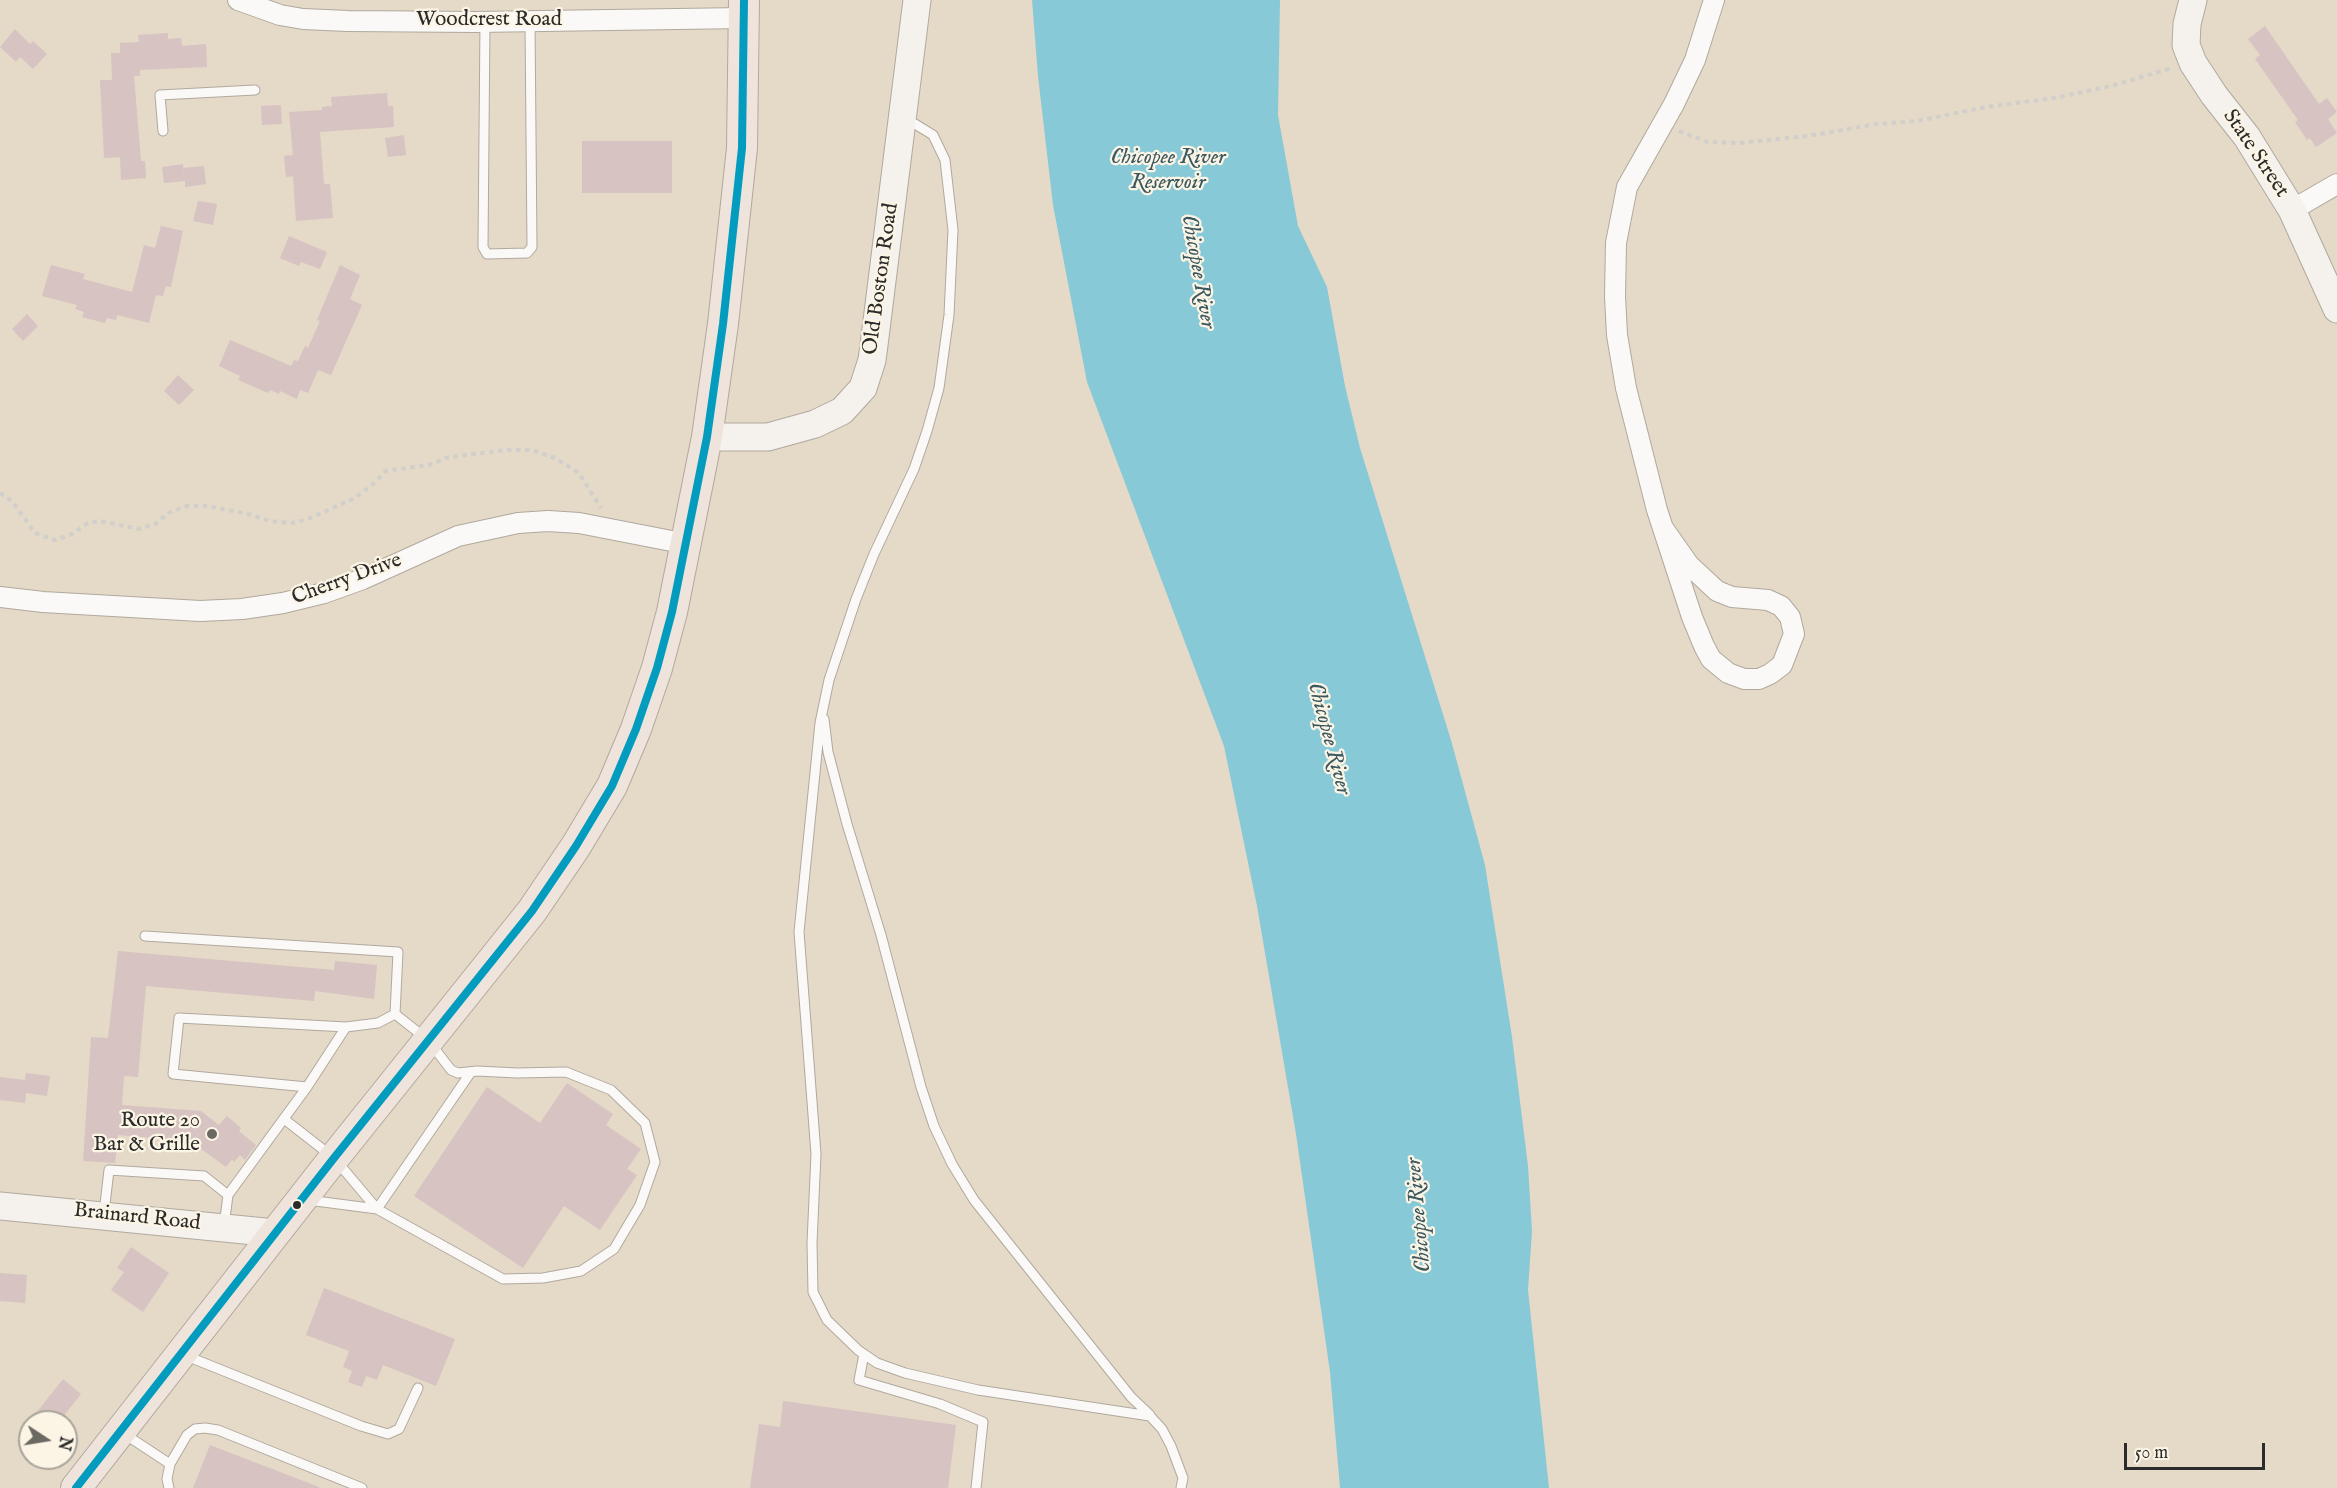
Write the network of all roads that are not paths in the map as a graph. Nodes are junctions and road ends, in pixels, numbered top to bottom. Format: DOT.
graph roads {
  1 [pos="238,0"];
  2 [pos="917,0"];
  3 [pos="1713,0"];
  4 [pos="2193,0"];
  5 [pos="744,9"];
  6 [pos="485,21"];
  7 [pos="530,21"];
  8 [pos="255,90"];
  9 [pos="903,123"];
  10 [pos="163,131"];
  11 [pos="2337,184"];
  12 [pos="2292,210"];
  13 [pos="2337,309"];
  14 [pos="707,437"];
  15 [pos="1663,528"];
  16 [pos="687,544"];
  17 [pos="0,597"];
  18 [pos="823,708"];
  19 [pos="145,936"];
  20 [pos="395,1014"];
  21 [pos="345,1027"];
  22 [pos="428,1040"];
  23 [pos="471,1072"];
  24 [pos="307,1087"];
  25 [pos="284,1119"];
  26 [pos="334,1158"];
  27 [pos="228,1195"];
  28 [pos="301,1199"];
  29 [pos="0,1206"];
  30 [pos="376,1209"];
  31 [pos="103,1215"];
  32 [pos="224,1227"];
  33 [pos="274,1233"];
  34 [pos="182,1354"];
  35 [pos="864,1354"];
  36 [pos="418,1388"];
  37 [pos="1150,1416"];
  38 [pos="121,1432"];
  39 [pos="170,1464"];
  40 [pos="76,1488"];
  41 [pos="169,1488"];
  42 [pos="362,1488"];
  43 [pos="976,1488"];
  44 [pos="1181,1488"];
  1 -- 6 [label="street, Woodcrest Road"];
  2 -- 9 [label="street, Old Boston Road"];
  3 -- 15 [label="street"];
  4 -- 12 [label="street, State Street"];
  5 -- 7 [label="street, Woodcrest Road"];
  5 -- 14 [label="main road"];
  6 -- 7 [label="street, Woodcrest Road"];
  6 -- 7 [label="lane"];
  8 -- 10 [label="lane"];
  9 -- 14 [label="street, Old Boston Road"];
  9 -- 18 [label="lane"];
  11 -- 12 [label="street"];
  12 -- 13 [label="street, State Street"];
  14 -- 16 [label="main road"];
  15 -- 15 [label="street"];
  16 -- 17 [label="street, Cherry Drive"];
  16 -- 22 [label="main road"];
  18 -- 35 [label="lane"];
  18 -- 37 [label="lane"];
  19 -- 20 [label="lane"];
  20 -- 21 [label="lane"];
  20 -- 22 [label="lane"];
  21 -- 24 [label="lane"];
  21 -- 24 [label="lane"];
  22 -- 23 [label="lane"];
  22 -- 26 [label="main road"];
  23 -- 30 [label="lane"];
  23 -- 30 [label="lane"];
  24 -- 25 [label="lane"];
  25 -- 26 [label="lane"];
  25 -- 27 [label="lane"];
  26 -- 28 [label="main road"];
  26 -- 30 [label="lane"];
  27 -- 31 [label="lane"];
  27 -- 32 [label="lane"];
  28 -- 30 [label="lane"];
  28 -- 33 [label="main road"];
  29 -- 31 [label="street, Brainard Road"];
  31 -- 32 [label="street, Brainard Road"];
  32 -- 33 [label="street, Brainard Road"];
  33 -- 34 [label="main road"];
  34 -- 36 [label="lane"];
  34 -- 38 [label="main road"];
  35 -- 37 [label="lane"];
  35 -- 43 [label="lane"];
  37 -- 44 [label="lane"];
  38 -- 39 [label="lane"];
  38 -- 40 [label="main road"];
  39 -- 41 [label="lane"];
  39 -- 42 [label="lane"];
}
